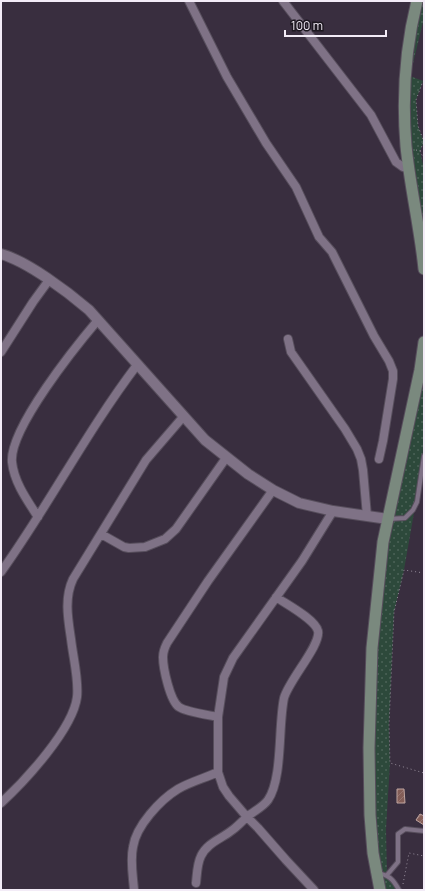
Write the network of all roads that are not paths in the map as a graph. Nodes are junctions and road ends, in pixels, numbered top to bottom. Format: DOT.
graph roads {
  1 [pos="189,1"];
  2 [pos="283,1"];
  3 [pos="417,1"];
  4 [pos="409,169"];
  5 [pos="1,254"];
  6 [pos="424,269"];
  7 [pos="49,280"];
  8 [pos="98,320"];
  9 [pos="288,339"];
  10 [pos="424,342"];
  11 [pos="1,352"];
  12 [pos="137,365"];
  13 [pos="184,417"];
  14 [pos="424,456"];
  15 [pos="226,458"];
  16 [pos="379,459"];
  17 [pos="423,466"];
  18 [pos="273,490"];
  19 [pos="333,511"];
  20 [pos="367,516"];
  21 [pos="38,517"];
  22 [pos="388,519"];
  23 [pos="101,534"];
  24 [pos="1,572"];
  25 [pos="276,597"];
  26 [pos="218,717"];
  27 [pos="218,772"];
  28 [pos="1,803"];
  29 [pos="247,817"];
  30 [pos="424,831"];
  31 [pos="382,874"];
  32 [pos="196,883"];
  33 [pos="134,890"];
  34 [pos="314,890"];
  35 [pos="380,890"];
  36 [pos="400,890"];
  1 -- 16 [label="street"];
  2 -- 4 [label="street"];
  3 -- 4 [label="main road"];
  4 -- 6 [label="main road"];
  5 -- 7 [label="street"];
  7 -- 8 [label="street"];
  7 -- 11 [label="street"];
  8 -- 12 [label="street"];
  8 -- 21 [label="street"];
  9 -- 20 [label="street"];
  10 -- 22 [label="main road"];
  12 -- 13 [label="street"];
  12 -- 21 [label="street"];
  13 -- 15 [label="street"];
  13 -- 23 [label="street"];
  14 -- 17 [label="lane"];
  15 -- 18 [label="street"];
  15 -- 23 [label="street"];
  17 -- 22 [label="lane"];
  18 -- 19 [label="street"];
  18 -- 26 [label="street"];
  19 -- 20 [label="street"];
  19 -- 25 [label="street"];
  20 -- 22 [label="street"];
  21 -- 24 [label="street"];
  22 -- 31 [label="main road"];
  23 -- 28 [label="street"];
  25 -- 26 [label="street"];
  25 -- 29 [label="street"];
  26 -- 27 [label="street"];
  27 -- 29 [label="street"];
  27 -- 33 [label="street"];
  29 -- 32 [label="street"];
  29 -- 34 [label="street"];
  30 -- 31 [label="lane"];
  31 -- 35 [label="main road"];
  31 -- 36 [label="lane"];
}
